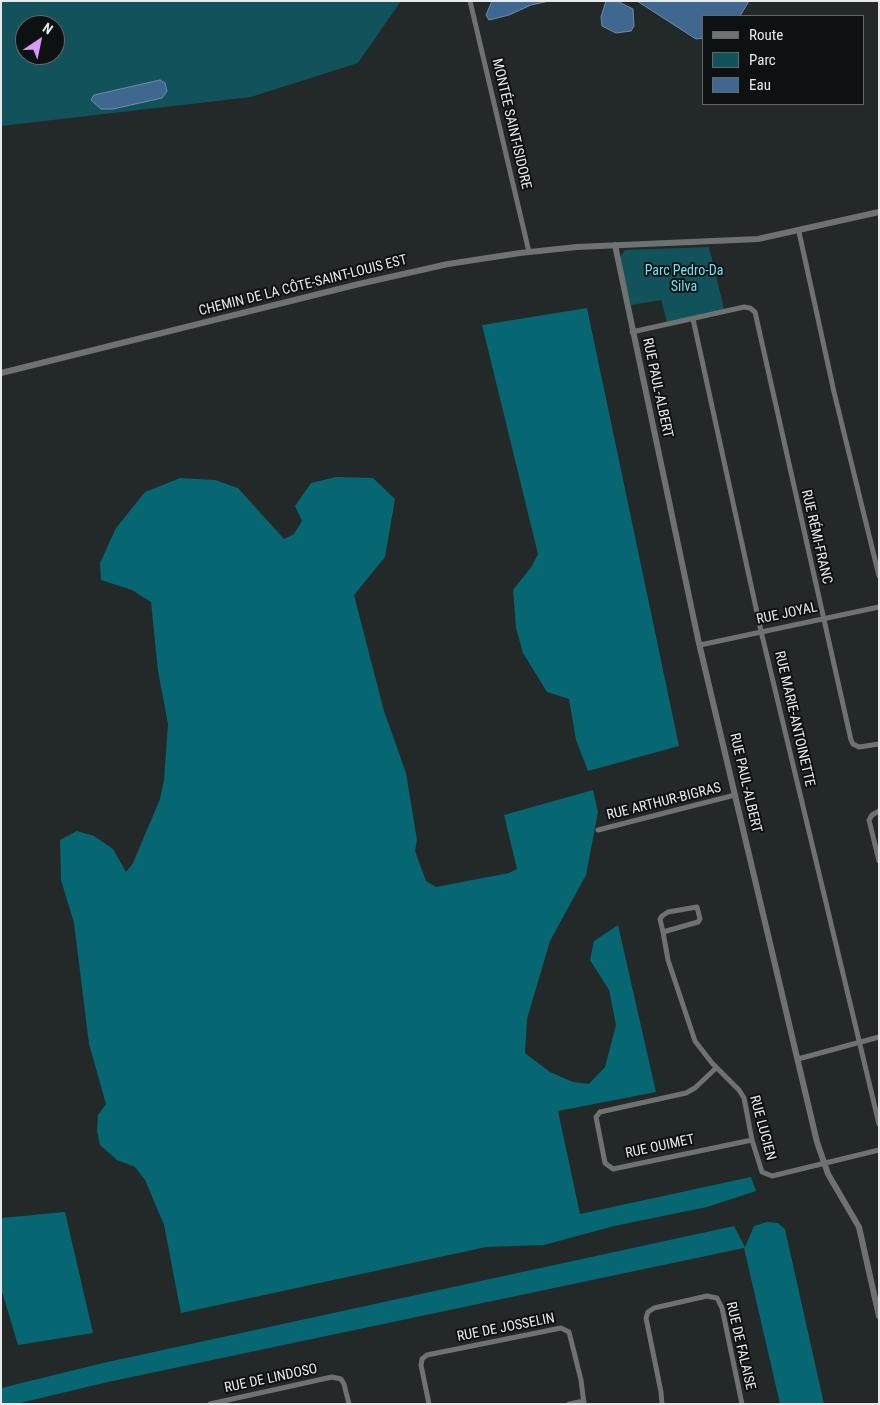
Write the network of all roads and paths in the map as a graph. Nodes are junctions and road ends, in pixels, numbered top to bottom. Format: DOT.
graph roads {
  1 [pos="470,1"];
  2 [pos="879,212"];
  3 [pos="799,232"];
  4 [pos="614,245"];
  5 [pos="529,252"];
  6 [pos="693,319"];
  7 [pos="632,332"];
  8 [pos="1,373"];
  9 [pos="879,576"];
  10 [pos="879,606"];
  11 [pos="823,618"];
  12 [pos="761,631"];
  13 [pos="700,644"];
  14 [pos="879,744"];
  15 [pos="735,795"];
  16 [pos="879,811"];
  17 [pos="598,830"];
  18 [pos="879,861"];
  19 [pos="662,932"];
  20 [pos="879,1037"];
  21 [pos="860,1042"];
  22 [pos="798,1059"];
  23 [pos="716,1068"];
  24 [pos="879,1124"];
  25 [pos="752,1140"];
  26 [pos="879,1150"];
  27 [pos="823,1164"];
  28 [pos="879,1316"];
  29 [pos="584,1402"];
  30 [pos="210,1404"];
  31 [pos="349,1404"];
  32 [pos="429,1404"];
  33 [pos="569,1404"];
  34 [pos="663,1404"];
  35 [pos="742,1404"];
  1 -- 5 [label="street, MONTÉE SAINT-ISIDORE"];
  2 -- 3 [label="street, CHEMIN DE LA CÔTE-SAINT-LOUIS EST"];
  3 -- 4 [label="street, CHEMIN DE LA CÔTE-SAINT-LOUIS EST"];
  3 -- 9 [label="street"];
  4 -- 5 [label="street, CHEMIN DE LA CÔTE-SAINT-LOUIS EST"];
  4 -- 7 [label="street, RUE PAUL-ALBERT"];
  5 -- 8 [label="street, CHEMIN DE LA CÔTE-SAINT-LOUIS EST"];
  6 -- 7 [label="street"];
  6 -- 11 [label="street, RUE RÉMI-FRANC"];
  6 -- 12 [label="street, RUE MARIE-ANTOINETTE"];
  7 -- 13 [label="street, RUE PAUL-ALBERT"];
  10 -- 11 [label="street, RUE JOYAL"];
  11 -- 12 [label="street, RUE JOYAL"];
  11 -- 14 [label="street, RUE RÉMI-FRANC"];
  12 -- 13 [label="street, RUE JOYAL"];
  12 -- 21 [label="street, RUE MARIE-ANTOINETTE"];
  13 -- 15 [label="street, RUE PAUL-ALBERT"];
  15 -- 17 [label="street, RUE ARTHUR-BIGRAS"];
  15 -- 22 [label="street, RUE PAUL-ALBERT"];
  16 -- 18 [label="street"];
  19 -- 19 [label="street"];
  19 -- 23 [label="street, RUE LUCIEN"];
  20 -- 21 [label="street"];
  21 -- 22 [label="street"];
  21 -- 24 [label="street, RUE MARIE-ANTOINETTE"];
  22 -- 27 [label="street, RUE PAUL-ALBERT"];
  23 -- 25 [label="street, RUE LUCIEN"];
  23 -- 25 [label="street, RUE OUIMET"];
  25 -- 27 [label="street, RUE LUCIEN"];
  26 -- 27 [label="street, RUE LUCIEN"];
  27 -- 28 [label="street, RUE PAUL-ALBERT"];
  29 -- 32 [label="street, RUE DE JOSSELIN"];
  29 -- 33 [label="street, RUE DE JOSSELIN"];
  30 -- 31 [label="street, RUE DE LINDOSO"];
  34 -- 35 [label="street, RUE DE FALAISE"];
}
